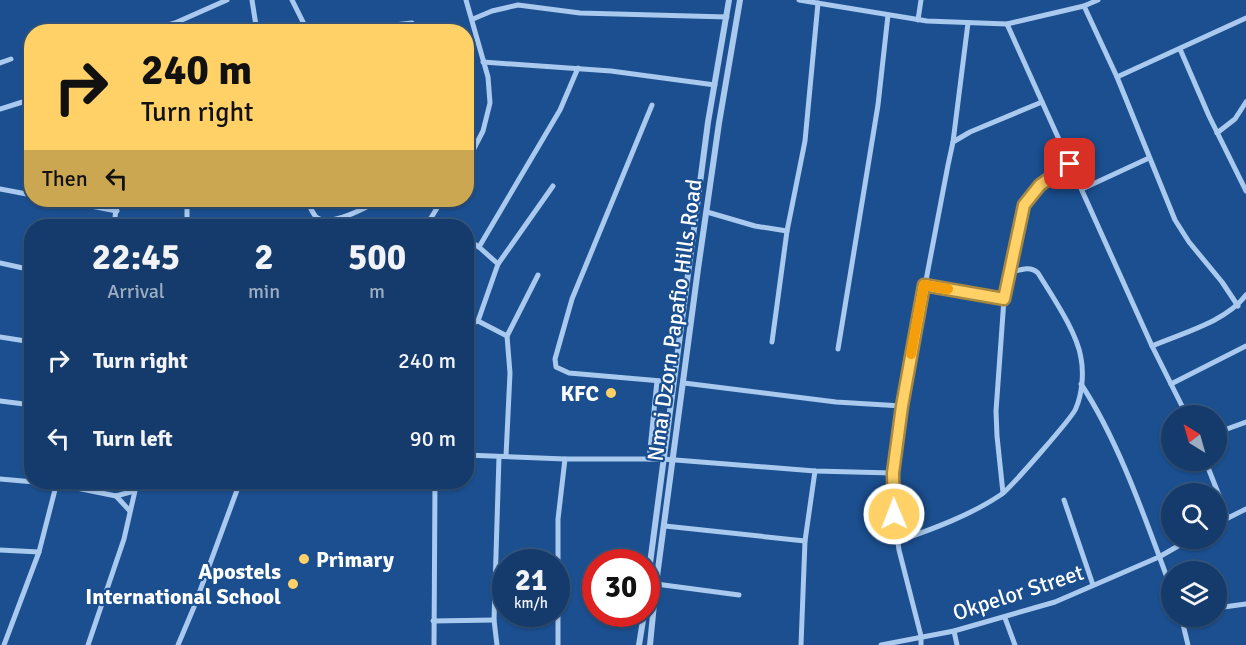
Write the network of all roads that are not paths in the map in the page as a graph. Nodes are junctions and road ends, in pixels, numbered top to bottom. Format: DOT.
graph roads {
  1 [pos="227,0"];
  2 [pos="252,0"];
  3 [pos="292,0"];
  4 [pos="466,0"];
  5 [pos="729,0"];
  6 [pos="740,0"];
  7 [pos="799,0"];
  8 [pos="849,0"];
  9 [pos="921,0"];
  10 [pos="1098,0"];
  11 [pos="533,3"];
  12 [pos="818,3"];
  13 [pos="1084,6"];
  14 [pos="847,8"];
  15 [pos="888,15"];
  16 [pos="727,17"];
  17 [pos="1246,18"];
  18 [pos="473,19"];
  19 [pos="918,20"];
  20 [pos="175,23"];
  21 [pos="968,23"];
  22 [pos="172,24"];
  23 [pos="256,24"];
  24 [pos="304,24"];
  25 [pos="474,24"];
  26 [pos="1007,24"];
  27 [pos="474,29"];
  28 [pos="1180,49"];
  29 [pos="11,59"];
  30 [pos="483,62"];
  31 [pos="0,63"];
  32 [pos="578,68"];
  33 [pos="1117,77"];
  34 [pos="715,85"];
  35 [pos="24,102"];
  36 [pos="1042,102"];
  37 [pos="1246,102"];
  38 [pos="652,105"];
  39 [pos="0,109"];
  40 [pos="1217,133"];
  41 [pos="953,142"];
  42 [pos="474,149"];
  43 [pos="1149,158"];
  44 [pos="1070,164"];
  45 [pos="553,186"];
  46 [pos="0,189"];
  47 [pos="1082,189"];
  48 [pos="1246,191"];
  49 [pos="24,194"];
  50 [pos="96,207"];
  51 [pos="117,207"];
  52 [pos="311,207"];
  53 [pos="367,207"];
  54 [pos="438,207"];
  55 [pos="117,211"];
  56 [pos="707,212"];
  57 [pos="115,219"];
  58 [pos="321,219"];
  59 [pos="335,219"];
  60 [pos="430,219"];
  61 [pos="787,231"];
  62 [pos="474,244"];
  63 [pos="479,247"];
  64 [pos="0,263"];
  65 [pos="498,264"];
  66 [pos="24,268"];
  67 [pos="1010,273"];
  68 [pos="538,275"];
  69 [pos="924,285"];
  70 [pos="1246,295"];
  71 [pos="1004,299"];
  72 [pos="1238,306"];
  73 [pos="478,321"];
  74 [pos="474,323"];
  75 [pos="507,336"];
  76 [pos="0,337"];
  77 [pos="24,341"];
  78 [pos="772,342"];
  79 [pos="1152,346"];
  80 [pos="1246,346"];
  81 [pos="838,349"];
  82 [pos="657,381"];
  83 [pos="673,382"];
  84 [pos="684,383"];
  85 [pos="1081,384"];
  86 [pos="1171,384"];
  87 [pos="0,401"];
  88 [pos="24,404"];
  89 [pos="1182,405"];
  90 [pos="902,406"];
  91 [pos="1246,422"];
  92 [pos="1227,429"];
  93 [pos="474,454"];
  94 [pos="499,456"];
  95 [pos="506,456"];
  96 [pos="565,459"];
  97 [pos="649,459"];
  98 [pos="663,459"];
  99 [pos="673,460"];
  100 [pos="815,471"];
  101 [pos="1209,471"];
  102 [pos="893,473"];
  103 [pos="0,480"];
  104 [pos="24,481"];
  105 [pos="55,489"];
  106 [pos="84,489"];
  107 [pos="237,489"];
  108 [pos="435,489"];
  109 [pos="134,491"];
  110 [pos="1003,493"];
  111 [pos="116,496"];
  112 [pos="1064,500"];
  113 [pos="129,510"];
  114 [pos="1246,510"];
  115 [pos="1228,518"];
  116 [pos="665,526"];
  117 [pos="806,541"];
  118 [pos="898,541"];
  119 [pos="496,549"];
  120 [pos="652,549"];
  121 [pos="1173,549"];
  122 [pos="0,550"];
  123 [pos="39,552"];
  124 [pos="1159,557"];
  125 [pos="660,558"];
  126 [pos="1161,562"];
  127 [pos="660,585"];
  128 [pos="1093,585"];
  129 [pos="739,595"];
  130 [pos="1245,604"];
  131 [pos="1227,606"];
  132 [pos="1005,618"];
  133 [pos="492,620"];
  134 [pos="433,621"];
  135 [pos="495,627"];
  136 [pos="642,627"];
  137 [pos="652,627"];
  138 [pos="1184,627"];
  139 [pos="954,631"];
  140 [pos="921,636"];
  141 [pos="3,637"];
  142 [pos="4,645"];
  143 [pos="88,645"];
  144 [pos="178,645"];
  145 [pos="434,645"];
  146 [pos="497,645"];
  147 [pos="558,645"];
  148 [pos="639,645"];
  149 [pos="650,645"];
  150 [pos="801,645"];
  151 [pos="881,645"];
  152 [pos="921,645"];
  153 [pos="957,645"];
  154 [pos="1015,645"];
  155 [pos="1188,645"];
  1 -- 20 [label="street"];
  2 -- 23 [label="street"];
  3 -- 24 [label="street"];
  4 -- 18 [label="street"];
  5 -- 16 [label="street, Nmai Dzorn Papafio Hills Road"];
  6 -- 56 [label="street, Nmai Dzorn Papafio Hills Road"];
  7 -- 12 [label="street"];
  8 -- 14 [label="street"];
  9 -- 19 [label="street"];
  10 -- 13 [label="street"];
  11 -- 16 [label="street"];
  11 -- 18 [label="street"];
  12 -- 14 [label="street"];
  12 -- 61 [label="street"];
  13 -- 26 [label="street"];
  13 -- 33 [label="street"];
  14 -- 15 [label="street"];
  15 -- 19 [label="street"];
  15 -- 81 [label="street"];
  16 -- 34 [label="street, Nmai Dzorn Papafio Hills Road"];
  17 -- 28 [label="street"];
  18 -- 25 [label="street"];
  19 -- 21 [label="street"];
  20 -- 22 [label="street"];
  21 -- 26 [label="street"];
  21 -- 41 [label="street"];
  26 -- 36 [label="street"];
  27 -- 30 [label="street"];
  28 -- 33 [label="street"];
  28 -- 40 [label="street"];
  29 -- 31 [label="street"];
  30 -- 32 [label="street"];
  30 -- 42 [label="street"];
  32 -- 34 [label="street"];
  32 -- 63 [label="street"];
  33 -- 43 [label="street"];
  34 -- 83 [label="street, Nmai Dzorn Papafio Hills Road"];
  35 -- 39 [label="street"];
  36 -- 41 [label="street"];
  36 -- 44 [label="street"];
  37 -- 40 [label="street"];
  38 -- 82 [label="street"];
  40 -- 48 [label="street"];
  41 -- 69 [label="street"];
  43 -- 47 [label="street"];
  43 -- 72 [label="street"];
  44 -- 47 [label="street"];
  44 -- 67 [label="street"];
  45 -- 65 [label="street"];
  46 -- 49 [label="street"];
  47 -- 79 [label="street"];
  50 -- 55 [label="street"];
  51 -- 55 [label="street"];
  52 -- 58 [label="street"];
  53 -- 59 [label="street"];
  54 -- 60 [label="street"];
  55 -- 57 [label="street"];
  56 -- 61 [label="street"];
  56 -- 84 [label="street, Nmai Dzorn Papafio Hills Road"];
  61 -- 78 [label="street"];
  62 -- 63 [label="street"];
  63 -- 65 [label="street"];
  64 -- 66 [label="street"];
  65 -- 73 [label="street"];
  67 -- 71 [label="street"];
  67 -- 85 [label="street"];
  68 -- 75 [label="street"];
  69 -- 71 [label="street"];
  69 -- 90 [label="street"];
  70 -- 72 [label="street"];
  71 -- 110 [label="street"];
  72 -- 79 [label="street"];
  73 -- 74 [label="street"];
  73 -- 75 [label="street"];
  75 -- 95 [label="street"];
  76 -- 77 [label="street"];
  79 -- 86 [label="street"];
  80 -- 86 [label="street"];
  82 -- 83 [label="street"];
  82 -- 97 [label="street"];
  83 -- 98 [label="street, Nmai Dzorn Papafio Hills Road"];
  84 -- 90 [label="street"];
  84 -- 99 [label="street, Nmai Dzorn Papafio Hills Road"];
  85 -- 110 [label="street"];
  85 -- 124 [label="street"];
  86 -- 89 [label="street"];
  87 -- 88 [label="street"];
  90 -- 102 [label="street"];
  91 -- 92 [label="street"];
  93 -- 94 [label="street"];
  94 -- 95 [label="street"];
  94 -- 119 [label="street"];
  95 -- 96 [label="street"];
  96 -- 97 [label="street"];
  96 -- 147 [label="street"];
  97 -- 98 [label="street"];
  98 -- 99 [label="street"];
  98 -- 120 [label="street, Nmai Dzorn Papafio Hills Road"];
  99 -- 100 [label="street"];
  99 -- 116 [label="street, Nmai Dzorn Papafio Hills Road"];
  100 -- 102 [label="street"];
  100 -- 117 [label="street"];
  101 -- 115 [label="street"];
  102 -- 118 [label="street"];
  103 -- 104 [label="street"];
  105 -- 123 [label="street"];
  106 -- 111 [label="street"];
  107 -- 144 [label="street"];
  108 -- 134 [label="street"];
  109 -- 111 [label="street"];
  109 -- 113 [label="street"];
  110 -- 118 [label="street"];
  111 -- 113 [label="street"];
  112 -- 128 [label="street"];
  113 -- 143 [label="street"];
  114 -- 115 [label="street"];
  116 -- 117 [label="street"];
  116 -- 125 [label="street, Nmai Dzorn Papafio Hills Road"];
  117 -- 150 [label="street"];
  118 -- 140 [label="street"];
  121 -- 124 [label="street, Okpelor Street"];
  122 -- 123 [label="street"];
  123 -- 141 [label="street"];
  124 -- 126 [label="street"];
  124 -- 128 [label="street, Okpelor Street"];
  127 -- 129 [label="street"];
  128 -- 132 [label="street, Okpelor Street"];
  130 -- 131 [label="street"];
  132 -- 139 [label="street, Okpelor Street"];
  132 -- 154 [label="street"];
  133 -- 134 [label="street"];
  134 -- 145 [label="street"];
  135 -- 146 [label="street"];
  136 -- 148 [label="street"];
  137 -- 149 [label="street, Nmai Dzorn Papafio Hills Road"];
  138 -- 155 [label="street"];
  139 -- 140 [label="street, Okpelor Street"];
  139 -- 153 [label="street"];
  140 -- 151 [label="street, Okpelor Street"];
  140 -- 152 [label="street"];
  141 -- 142 [label="street"];
}
